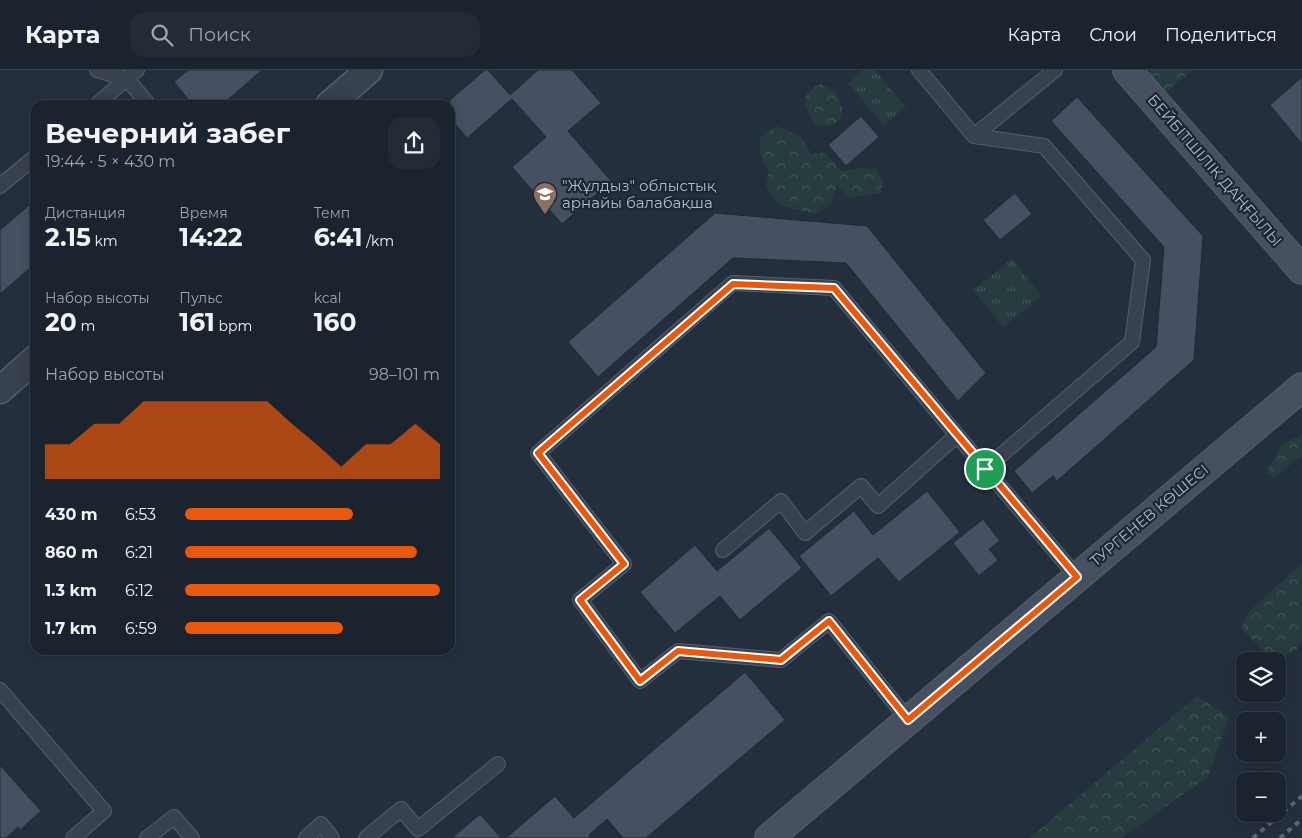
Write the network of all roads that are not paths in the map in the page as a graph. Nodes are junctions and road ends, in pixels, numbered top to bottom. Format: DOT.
graph roads {
  1 [pos="98,70"];
  2 [pos="369,70"];
  3 [pos="919,70"];
  4 [pos="1054,70"];
  5 [pos="1127,70"];
  6 [pos="132,74"];
  7 [pos="102,100"];
  8 [pos="147,100"];
  9 [pos="335,100"];
  10 [pos="974,136"];
  11 [pos="30,161"];
  12 [pos="0,186"];
  13 [pos="1302,270"];
  14 [pos="30,363"];
  15 [pos="1302,387"];
  16 [pos="0,390"];
  17 [pos="957,435"];
  18 [pos="985,469"];
  19 [pos="723,550"];
  20 [pos="1077,577"];
  21 [pos="0,690"];
  22 [pos="908,720"];
  23 [pos="498,764"];
  24 [pos="73,838"];
  25 [pos="147,838"];
  26 [pos="192,838"];
  27 [pos="306,838"];
  28 [pos="332,838"];
  29 [pos="366,838"];
  30 [pos="769,838"];
  1 -- 6 [label="lane"];
  2 -- 9 [label="street"];
  3 -- 10 [label="lane"];
  4 -- 10 [label="lane"];
  5 -- 13 [label="main road, БЕЙБІТШІЛІК ДАҢҒЫЛЫ"];
  6 -- 7 [label="lane"];
  6 -- 8 [label="lane"];
  10 -- 18 [label="lane"];
  11 -- 12 [label="lane"];
  14 -- 16 [label="street"];
  15 -- 20 [label="main road, ТУРГЕНЕВ КӨШЕСІ"];
  17 -- 18 [label="lane"];
  17 -- 19 [label="lane"];
  17 -- 22 [label="lane"];
  18 -- 20 [label="lane"];
  20 -- 22 [label="main road, ТУРГЕНЕВ КӨШЕСІ"];
  21 -- 24 [label="lane"];
  22 -- 30 [label="main road, ТУРГЕНЕВ КӨШЕСІ"];
  23 -- 29 [label="lane"];
  25 -- 26 [label="lane"];
  27 -- 28 [label="lane"];
}
